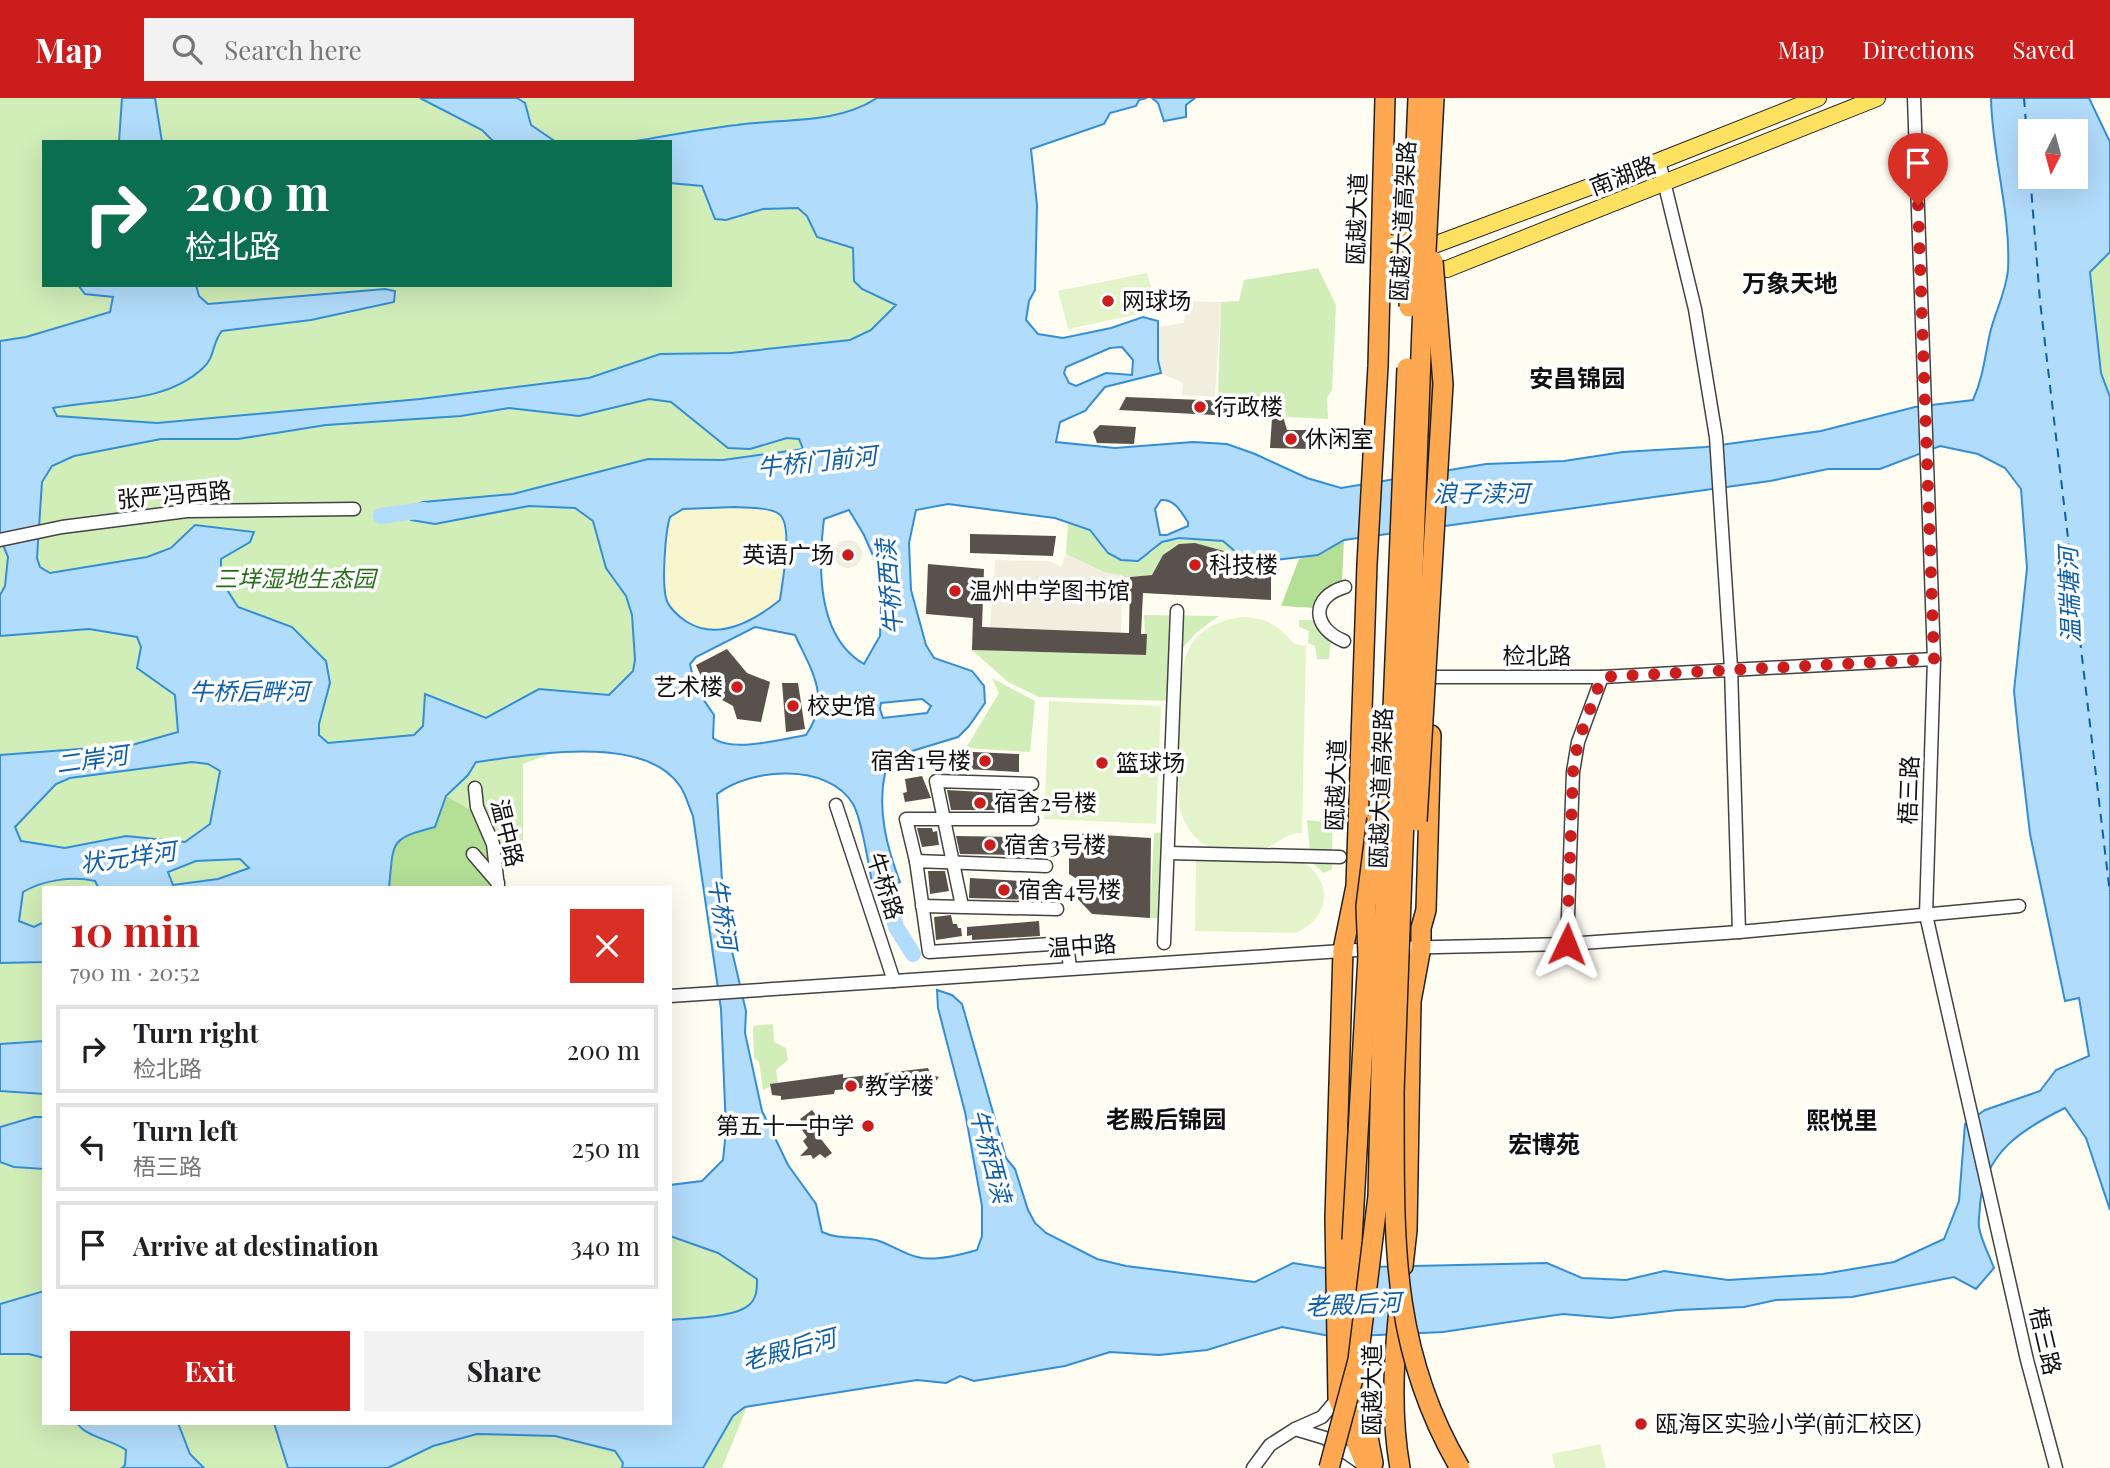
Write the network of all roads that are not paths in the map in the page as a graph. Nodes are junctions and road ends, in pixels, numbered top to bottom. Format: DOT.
graph roads {
  1 [pos="1385,98"];
  2 [pos="1418,98"];
  3 [pos="1436,98"];
  4 [pos="1818,98"];
  5 [pos="1877,98"];
  6 [pos="1914,98"];
  7 [pos="1658,161"];
  8 [pos="1665,184"];
  9 [pos="1427,220"];
  10 [pos="1381,243"];
  11 [pos="1434,245"];
  12 [pos="1432,268"];
  13 [pos="1379,269"];
  14 [pos="354,509"];
  15 [pos="0,540"];
  16 [pos="1345,587"];
  17 [pos="1177,611"];
  18 [pos="1344,641"];
  19 [pos="1934,659"];
  20 [pos="1731,668"];
  21 [pos="1433,677"];
  22 [pos="1602,677"];
  23 [pos="1392,707"];
  24 [pos="1032,785"];
  25 [pos="475,788"];
  26 [pos="836,805"];
  27 [pos="944,819"];
  28 [pos="1032,819"];
  29 [pos="1168,853"];
  30 [pos="473,854"];
  31 [pos="1340,858"];
  32 [pos="916,861"];
  33 [pos="953,862"];
  34 [pos="1046,866"];
  35 [pos="498,885"];
  36 [pos="922,905"];
  37 [pos="962,906"];
  38 [pos="2019,906"];
  39 [pos="1057,909"];
  40 [pos="1926,915"];
  41 [pos="1740,932"];
  42 [pos="1421,937"];
  43 [pos="1164,943"];
  44 [pos="1567,944"];
  45 [pos="1343,950"];
  46 [pos="1070,968"];
  47 [pos="894,981"];
  48 [pos="672,996"];
  49 [pos="1338,1398"];
  50 [pos="1295,1429"];
  51 [pos="1253,1468"];
  52 [pos="1329,1468"];
  53 [pos="1367,1468"];
  54 [pos="1373,1468"];
  55 [pos="1400,1468"];
  56 [pos="1460,1468"];
  57 [pos="2056,1468"];
  1 -- 10 [label="highway, 瓯越大道"];
  2 -- 23 [label="highway, 瓯越大道高架路, bridge"];
  3 -- 9 [label="highway, 瓯越大道高架路, bridge"];
  3 -- 11 [label="highway, 瓯越大道"];
  4 -- 7 [label="main road, 南湖路"];
  5 -- 8 [label="main road, 南湖路"];
  6 -- 19 [label="street, 梧三路"];
  7 -- 8 [label="street"];
  7 -- 11 [label="main road, 南湖路"];
  8 -- 12 [label="main road, 南湖路"];
  8 -- 20 [label="street"];
  9 -- 42 [label="highway, bridge"];
  9 -- 56 [label="highway, 瓯越大道高架路, bridge"];
  10 -- 11 [label="main road, 南湖路"];
  10 -- 13 [label="highway, 瓯越大道"];
  11 -- 12 [label="highway, 瓯越大道"];
  12 -- 13 [label="main road, 南湖路"];
  12 -- 21 [label="highway, 瓯越大道"];
  13 -- 45 [label="highway, 瓯越大道"];
  14 -- 15 [label="street, 张严冯西路"];
  16 -- 18 [label="street"];
  17 -- 29 [label="street"];
  19 -- 20 [label="street, 检北路"];
  19 -- 40 [label="street, 梧三路"];
  20 -- 22 [label="street, 检北路"];
  20 -- 41 [label="street"];
  21 -- 22 [label="street, 检北路"];
  21 -- 42 [label="highway, 瓯越大道"];
  22 -- 44 [label="street"];
  23 -- 52 [label="highway, 瓯越大道高架路, bridge"];
  23 -- 54 [label="highway, bridge"];
  24 -- 27 [label="street"];
  25 -- 35 [label="street, 温中路"];
  26 -- 47 [label="street, 牛桥路"];
  27 -- 28 [label="street"];
  27 -- 32 [label="street"];
  27 -- 33 [label="street"];
  29 -- 31 [label="street"];
  29 -- 43 [label="street"];
  30 -- 35 [label="street"];
  32 -- 33 [label="street"];
  32 -- 36 [label="street"];
  33 -- 34 [label="street"];
  33 -- 37 [label="street"];
  36 -- 37 [label="street"];
  36 -- 46 [label="street"];
  37 -- 39 [label="street"];
  38 -- 40 [label="street, 温中路"];
  40 -- 41 [label="street, 温中路"];
  40 -- 57 [label="street, 梧三路"];
  41 -- 44 [label="street, 温中路"];
  42 -- 44 [label="street, 温中路"];
  42 -- 45 [label="street, 温中路"];
  42 -- 55 [label="highway, 瓯越大道, bridge"];
  45 -- 46 [label="street, 温中路"];
  45 -- 49 [label="highway, 瓯越大道"];
  46 -- 47 [label="street, 温中路"];
  47 -- 48 [label="street, 温中路"];
  49 -- 50 [label="street"];
  49 -- 53 [label="highway, 瓯越大道"];
  50 -- 51 [label="street"];
  50 -- 53 [label="street"];
}
